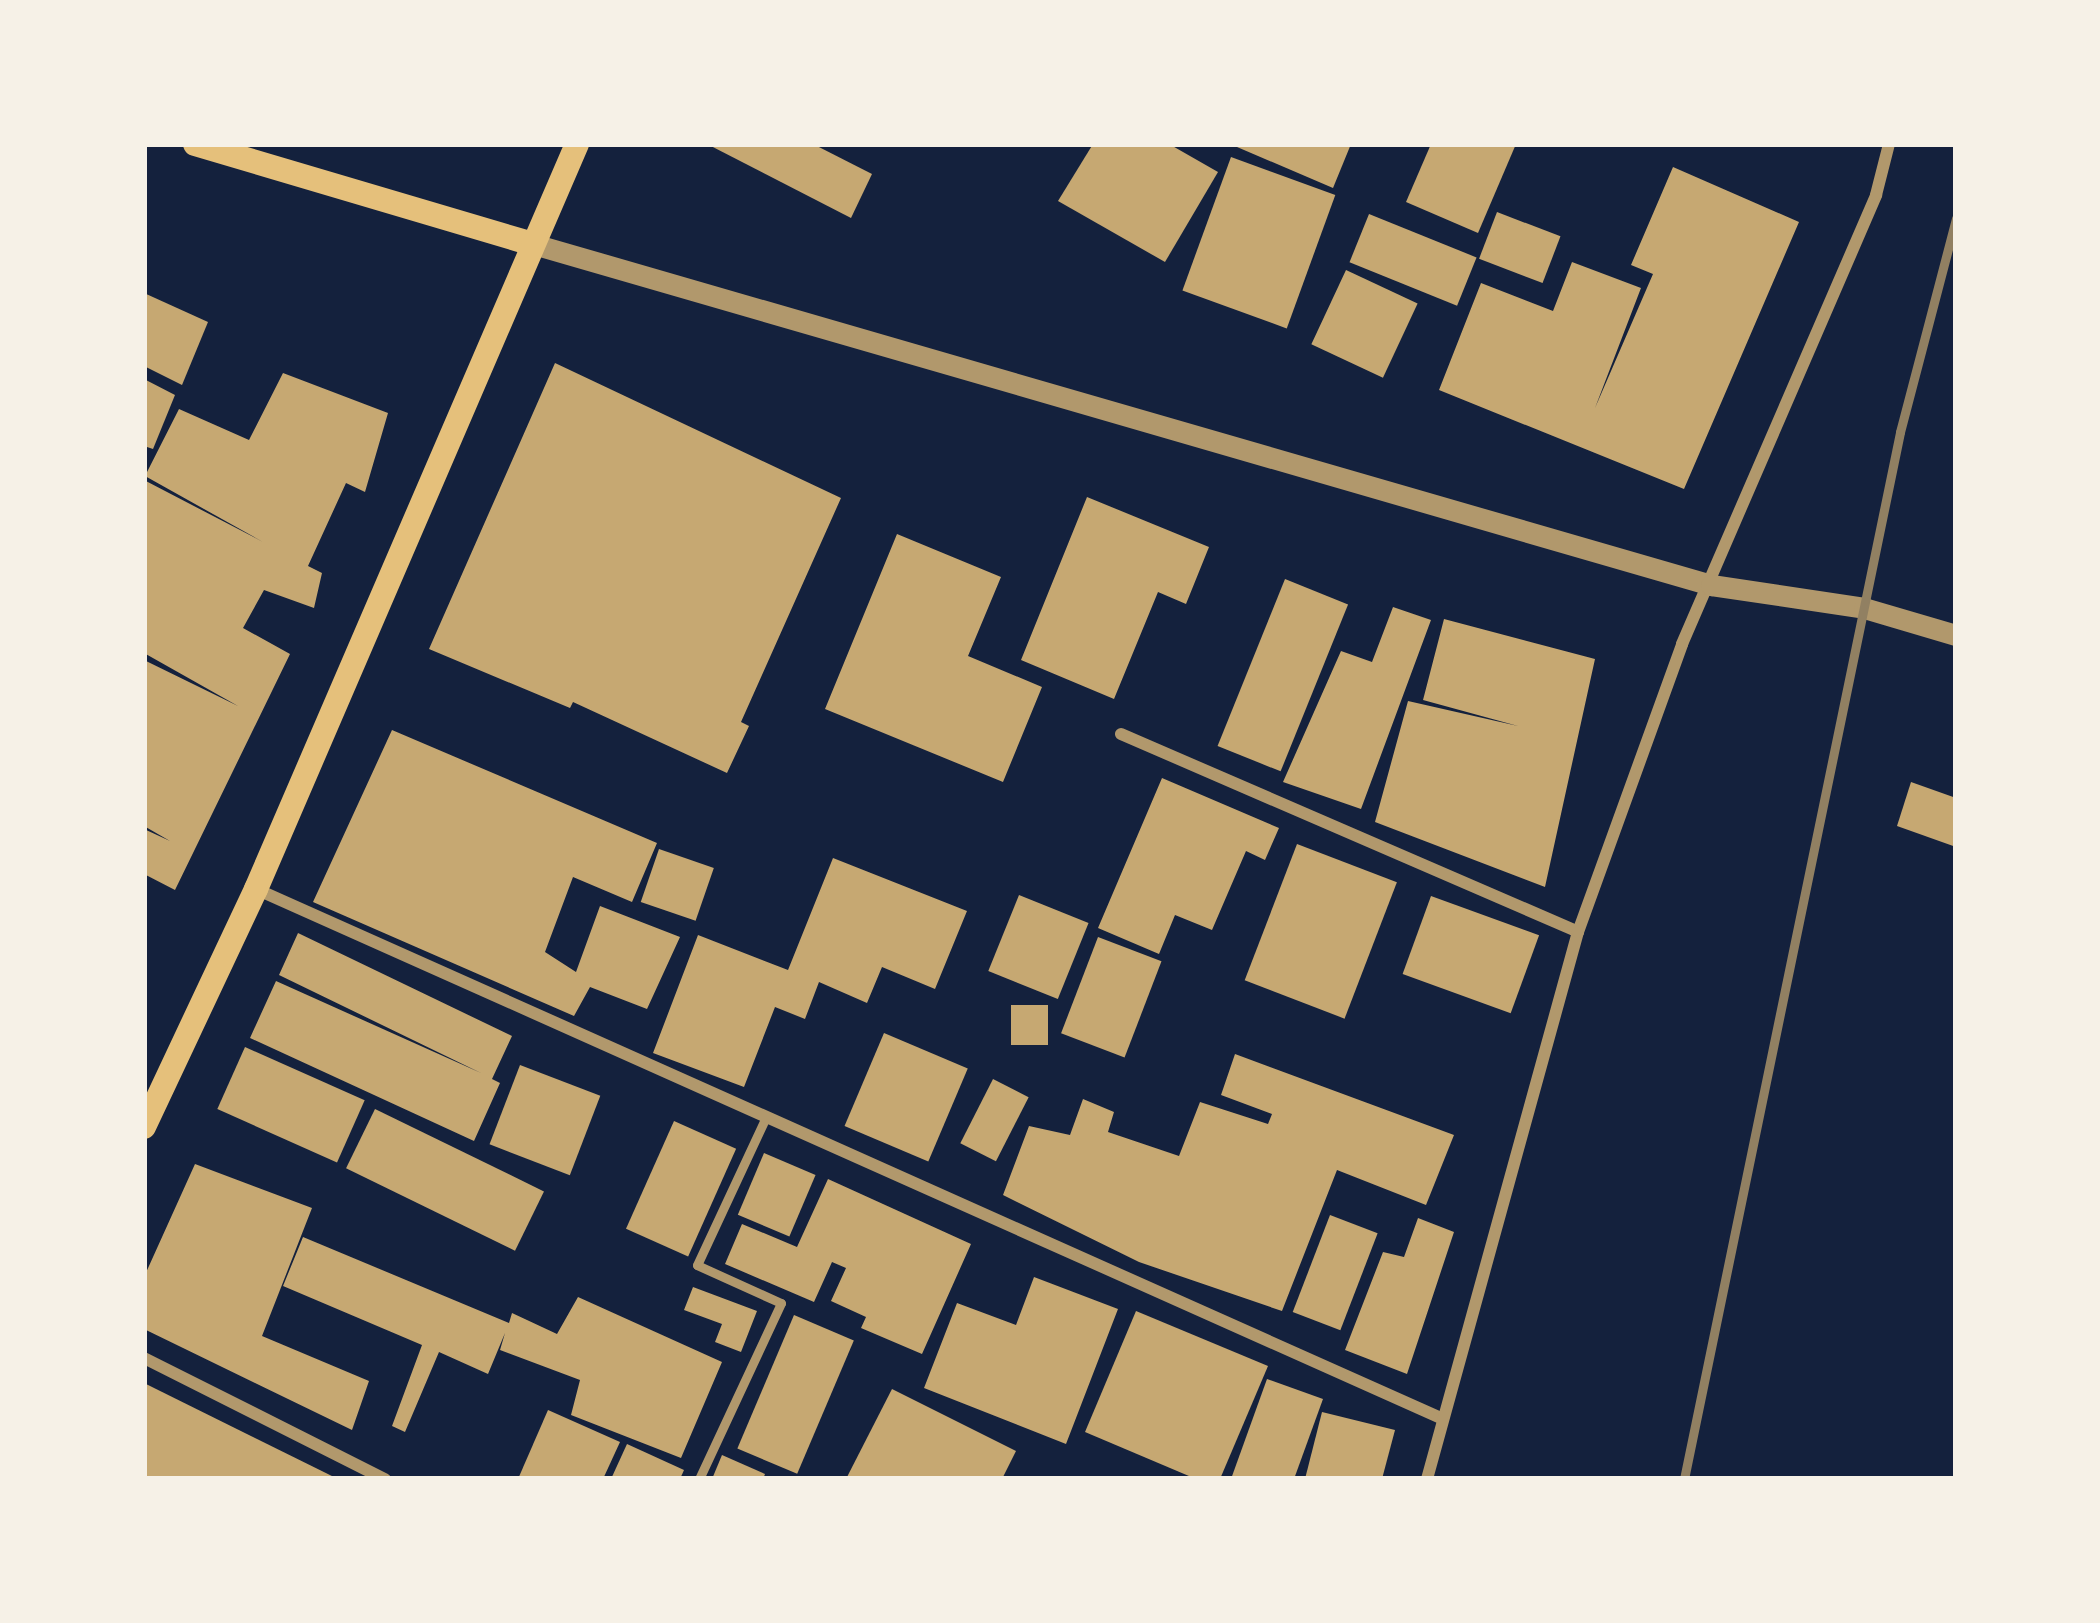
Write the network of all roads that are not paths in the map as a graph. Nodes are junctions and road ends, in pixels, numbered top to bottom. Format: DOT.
graph roads {
  1 [pos="195,144"];
  2 [pos="577,144"];
  3 [pos="1889,144"];
  4 [pos="530,244"];
  5 [pos="1711,585"];
  6 [pos="1956,634"];
  7 [pos="1121,734"];
  8 [pos="256,889"];
  9 [pos="1578,932"];
  10 [pos="766,1117"];
  11 [pos="144,1126"];
  12 [pos="144,1358"];
  13 [pos="1443,1419"];
  14 [pos="385,1479"];
  15 [pos="699,1479"];
  16 [pos="1427,1479"];
  1 -- 4 [label="main road"];
  2 -- 4 [label="main road"];
  3 -- 5 [label="street"];
  4 -- 5 [label="street"];
  4 -- 8 [label="main road"];
  5 -- 6 [label="street"];
  5 -- 9 [label="street"];
  7 -- 9 [label="street"];
  8 -- 10 [label="street"];
  8 -- 11 [label="main road"];
  9 -- 13 [label="street"];
  10 -- 13 [label="street"];
  10 -- 15 [label="lane"];
  12 -- 14 [label="street"];
  13 -- 16 [label="street"];
}
